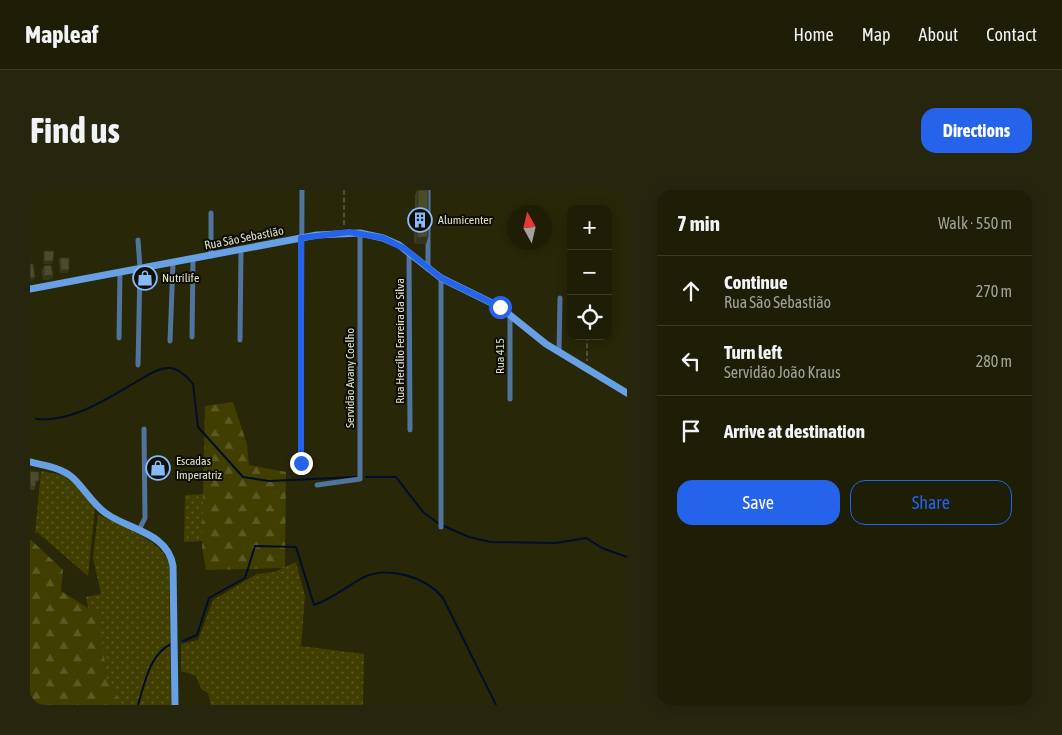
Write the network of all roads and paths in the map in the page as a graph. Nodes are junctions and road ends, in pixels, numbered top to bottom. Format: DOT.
graph roads {
  1 [pos="302,190"];
  2 [pos="344,190"];
  3 [pos="428,190"];
  4 [pos="211,214"];
  5 [pos="344,233"];
  6 [pos="360,233"];
  7 [pos="301,238"];
  8 [pos="138,240"];
  9 [pos="241,250"];
  10 [pos="409,252"];
  11 [pos="211,256"];
  12 [pos="193,259"];
  13 [pos="172,262"];
  14 [pos="140,268"];
  15 [pos="428,269"];
  16 [pos="120,272"];
  17 [pos="441,278"];
  18 [pos="30,289"];
  19 [pos="560,298"];
  20 [pos="510,314"];
  21 [pos="192,337"];
  22 [pos="118,338"];
  23 [pos="240,340"];
  24 [pos="587,340"];
  25 [pos="170,341"];
  26 [pos="559,352"];
  27 [pos="138,365"];
  28 [pos="587,369"];
  29 [pos="627,393"];
  30 [pos="510,399"];
  31 [pos="144,430"];
  32 [pos="410,430"];
  33 [pos="30,462"];
  34 [pos="301,463"];
  35 [pos="317,485"];
  36 [pos="441,527"];
  37 [pos="139,530"];
  38 [pos="175,705"];
  1 -- 7 [label="street"];
  2 -- 5 [label="path"];
  3 -- 15 [label="street"];
  4 -- 11 [label="street"];
  5 -- 6 [label="main road, Rua São Sebastião"];
  5 -- 7 [label="main road, Rua São Sebastião"];
  6 -- 10 [label="main road, Rua São Sebastião"];
  6 -- 35 [label="street, Servidão Avany Coelho"];
  7 -- 9 [label="main road, Rua São Sebastião"];
  7 -- 34 [label="street"];
  8 -- 14 [label="street"];
  9 -- 11 [label="main road, Rua São Sebastião"];
  9 -- 23 [label="street"];
  10 -- 15 [label="main road, Rua São Sebastião"];
  10 -- 32 [label="street, Rua Hercílio Ferreira da Silva"];
  11 -- 12 [label="main road, Rua São Sebastião"];
  12 -- 13 [label="main road, Rua São Sebastião"];
  12 -- 21 [label="street"];
  13 -- 14 [label="main road, Rua São Sebastião"];
  13 -- 25 [label="street"];
  14 -- 16 [label="main road, Rua São Sebastião"];
  14 -- 27 [label="street"];
  15 -- 17 [label="main road, Rua São Sebastião"];
  16 -- 18 [label="main road, Rua São Sebastião"];
  16 -- 22 [label="street"];
  17 -- 20 [label="main road, Rua São Sebastião"];
  17 -- 36 [label="street"];
  19 -- 26 [label="street"];
  20 -- 26 [label="main road, Rua São Sebastião"];
  20 -- 30 [label="street, Rua 415"];
  24 -- 28 [label="path"];
  26 -- 28 [label="main road, Rua São Sebastião"];
  28 -- 29 [label="main road, Rua São Sebastião"];
  31 -- 37 [label="street"];
  33 -- 37 [label="main road"];
  37 -- 38 [label="main road"];
}
